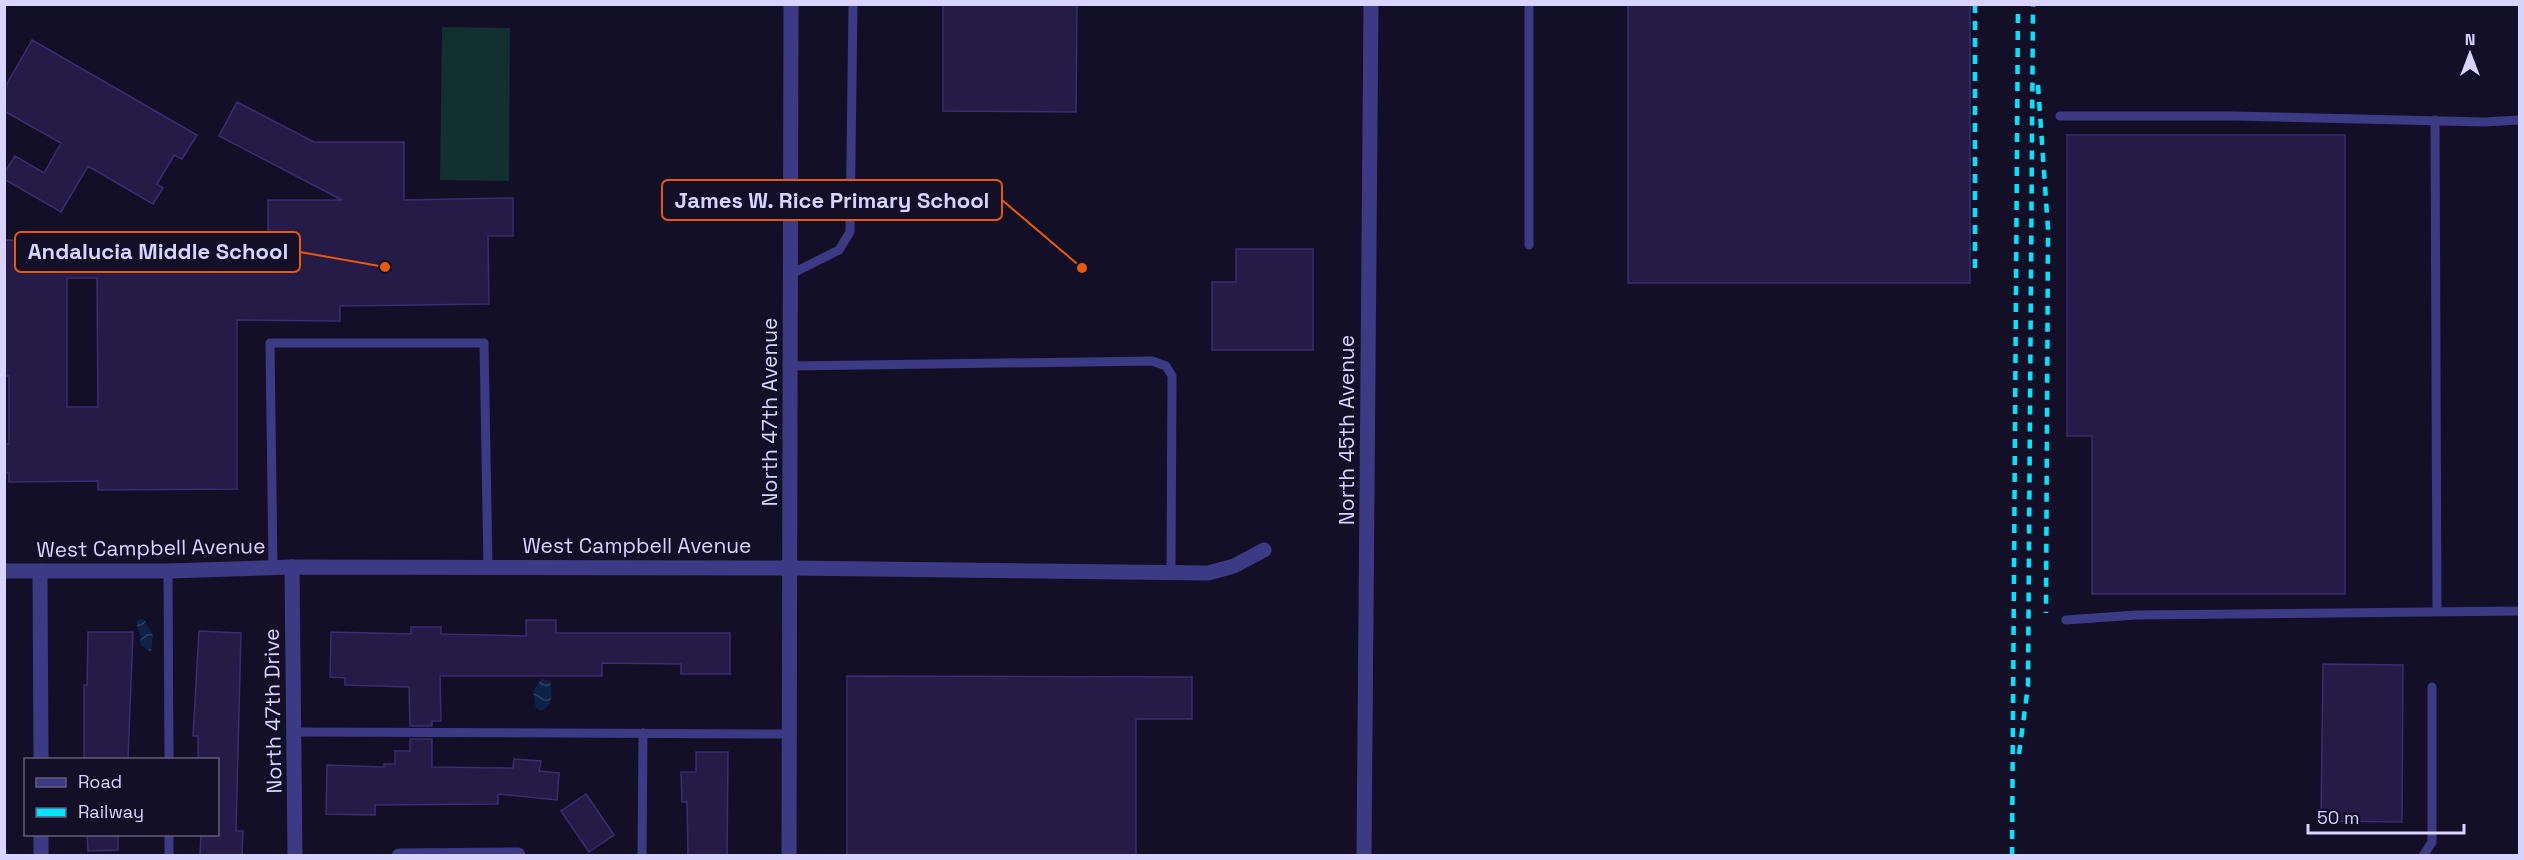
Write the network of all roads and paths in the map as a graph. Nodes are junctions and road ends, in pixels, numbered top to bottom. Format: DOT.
graph roads {
  1 [pos="791,4"];
  2 [pos="853,4"];
  3 [pos="1371,4"];
  4 [pos="1529,4"];
  5 [pos="2060,117"];
  6 [pos="2435,120"];
  7 [pos="2520,120"];
  8 [pos="1529,245"];
  9 [pos="791,274"];
  10 [pos="790,366"];
  11 [pos="1264,550"];
  12 [pos="273,567"];
  13 [pos="292,567"];
  14 [pos="488,567"];
  15 [pos="790,568"];
  16 [pos="4,571"];
  17 [pos="40,571"];
  18 [pos="168,571"];
  19 [pos="1172,573"];
  20 [pos="2437,612"];
  21 [pos="2520,612"];
  22 [pos="2066,620"];
  23 [pos="2432,687"];
  24 [pos="294,732"];
  25 [pos="643,733"];
  26 [pos="790,734"];
  27 [pos="40,758"];
  28 [pos="169,758"];
  29 [pos="41,836"];
  30 [pos="169,836"];
  31 [pos="41,855"];
  32 [pos="170,855"];
  33 [pos="295,855"];
  34 [pos="399,855"];
  35 [pos="518,855"];
  36 [pos="642,855"];
  37 [pos="789,855"];
  38 [pos="1364,855"];
  39 [pos="2422,855"];
  1 -- 9 [label="street, North 47th Avenue"];
  2 -- 9 [label="lane"];
  3 -- 38 [label="street, North 45th Avenue"];
  4 -- 8 [label="lane"];
  5 -- 6 [label="lane"];
  6 -- 7 [label="lane"];
  6 -- 20 [label="lane"];
  9 -- 10 [label="street, North 47th Avenue"];
  10 -- 15 [label="street, North 47th Avenue"];
  10 -- 19 [label="lane"];
  11 -- 19 [label="street, West Campbell Avenue"];
  12 -- 13 [label="street, West Campbell Avenue"];
  12 -- 14 [label="lane"];
  12 -- 18 [label="street, West Campbell Avenue"];
  13 -- 14 [label="street, West Campbell Avenue"];
  13 -- 24 [label="street, North 47th Drive"];
  14 -- 15 [label="street, West Campbell Avenue"];
  15 -- 19 [label="street, West Campbell Avenue"];
  15 -- 26 [label="street, North 47th Avenue"];
  16 -- 17 [label="street, West Campbell Avenue"];
  17 -- 18 [label="street, West Campbell Avenue"];
  17 -- 27 [label="street"];
  18 -- 28 [label="lane"];
  20 -- 21 [label="lane"];
  20 -- 22 [label="lane"];
  23 -- 39 [label="lane"];
  24 -- 25 [label="lane"];
  24 -- 33 [label="street, North 47th Drive"];
  25 -- 26 [label="lane"];
  25 -- 36 [label="lane"];
  26 -- 37 [label="street, North 47th Avenue"];
  29 -- 31 [label="street"];
  30 -- 32 [label="lane"];
  34 -- 35 [label="street"];
}
